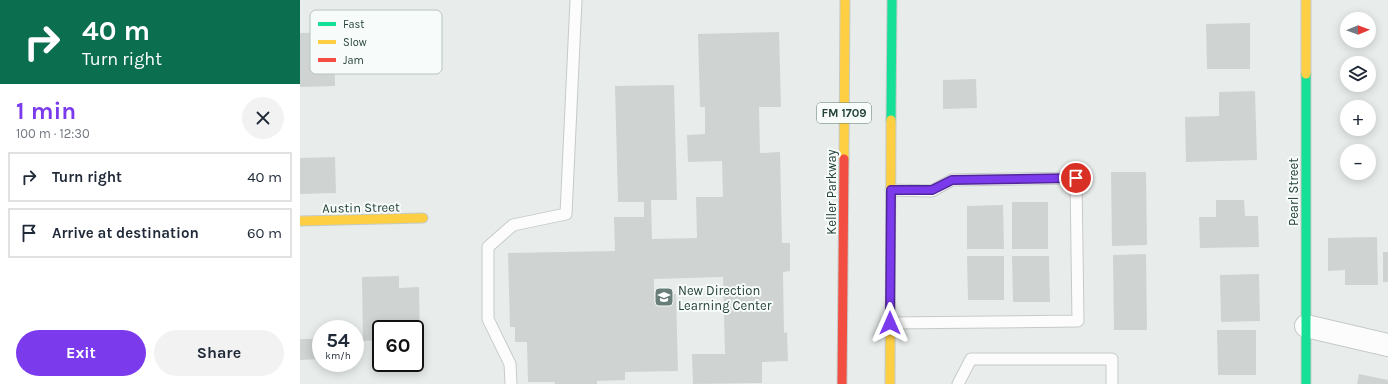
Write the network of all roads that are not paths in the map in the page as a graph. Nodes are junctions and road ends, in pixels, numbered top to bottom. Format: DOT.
graph roads {
  1 [pos="576,0"];
  2 [pos="845,0"];
  3 [pos="892,0"];
  4 [pos="1306,0"];
  5 [pos="891,190"];
  6 [pos="423,218"];
  7 [pos="300,221"];
  8 [pos="890,323"];
  9 [pos="1306,326"];
  10 [pos="1388,345"];
  11 [pos="511,384"];
  12 [pos="842,384"];
  13 [pos="890,384"];
  14 [pos="958,384"];
  15 [pos="1112,384"];
  16 [pos="1306,384"];
  1 -- 11 [label="lane"];
  2 -- 12 [label="main road, Keller Parkway / FM 1709"];
  3 -- 5 [label="main road"];
  4 -- 9 [label="main road, Pearl Street"];
  5 -- 8 [label="main road"];
  5 -- 8 [label="lane"];
  6 -- 7 [label="main road, Austin Street"];
  8 -- 13 [label="main road"];
  9 -- 10 [label="street"];
  9 -- 16 [label="main road, Pearl Street"];
  14 -- 15 [label="lane"];
}
